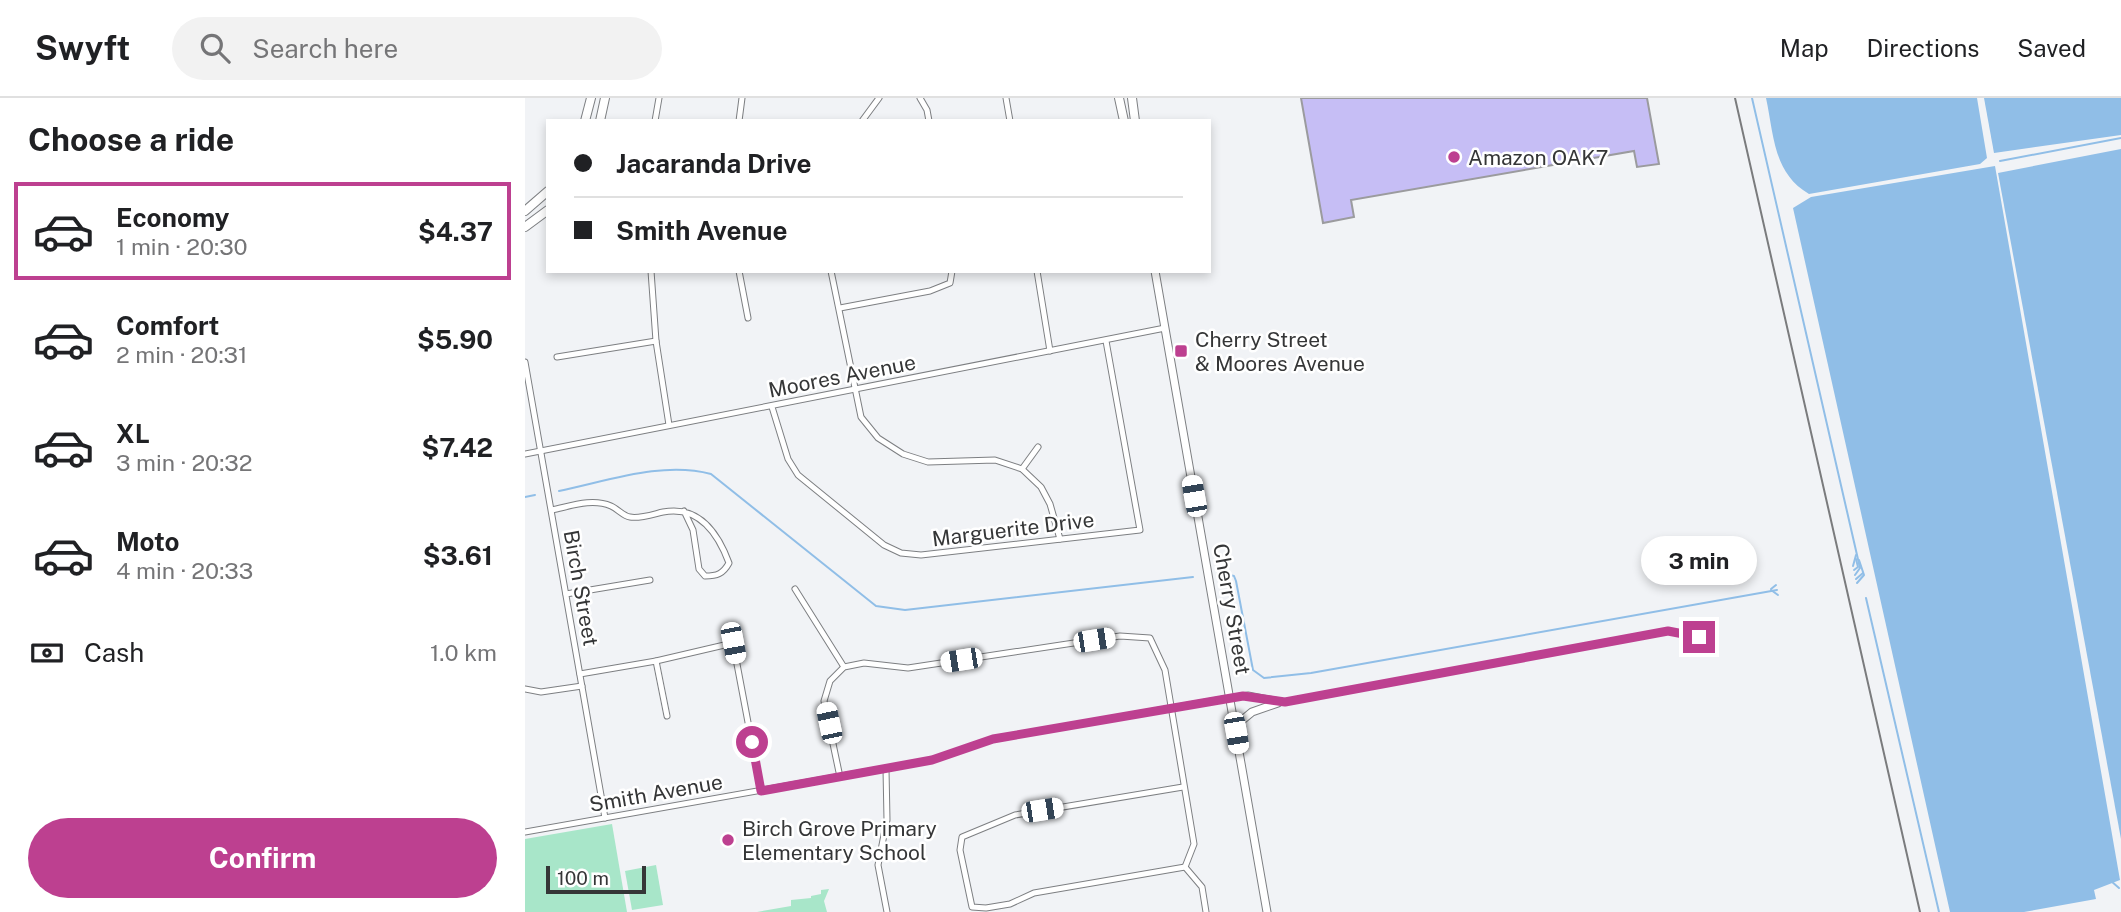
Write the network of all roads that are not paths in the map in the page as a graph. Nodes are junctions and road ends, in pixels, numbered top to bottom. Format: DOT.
graph roads {
  1 [pos="591,98"];
  2 [pos="605,98"];
  3 [pos="659,98"];
  4 [pos="742,98"];
  5 [pos="879,98"];
  6 [pos="920,98"];
  7 [pos="1006,98"];
  8 [pos="1119,98"];
  9 [pos="1132,98"];
  10 [pos="586,119"];
  11 [pos="600,119"];
  12 [pos="655,119"];
  13 [pos="739,119"];
  14 [pos="863,119"];
  15 [pos="929,119"];
  16 [pos="1010,119"];
  17 [pos="1124,119"];
  18 [pos="1135,119"];
  19 [pos="546,193"];
  20 [pos="525,211"];
  21 [pos="546,211"];
  22 [pos="525,227"];
  23 [pos="651,273"];
  24 [pos="739,273"];
  25 [pos="831,273"];
  26 [pos="952,273"];
  27 [pos="1037,273"];
  28 [pos="1155,273"];
  29 [pos="840,308"];
  30 [pos="748,318"];
  31 [pos="1164,328"];
  32 [pos="656,341"];
  33 [pos="1106,341"];
  34 [pos="1050,351"];
  35 [pos="557,357"];
  36 [pos="525,362"];
  37 [pos="855,389"];
  38 [pos="772,407"];
  39 [pos="669,425"];
  40 [pos="1038,447"];
  41 [pos="540,452"];
  42 [pos="525,454"];
  43 [pos="1022,469"];
  44 [pos="552,510"];
  45 [pos="684,511"];
  46 [pos="1060,539"];
  47 [pos="650,580"];
  48 [pos="795,589"];
  49 [pos="566,594"];
  50 [pos="1699,637"];
  51 [pos="656,661"];
  52 [pos="844,667"];
  53 [pos="580,674"];
  54 [pos="582,686"];
  55 [pos="525,689"];
  56 [pos="1229,698"];
  57 [pos="1278,703"];
  58 [pos="1171,708"];
  59 [pos="667,716"];
  60 [pos="1235,726"];
  61 [pos="886,769"];
  62 [pos="840,777"];
  63 [pos="1183,787"];
  64 [pos="761,791"];
  65 [pos="605,818"];
  66 [pos="525,832"];
  67 [pos="1185,867"];
  68 [pos="887,912"];
  69 [pos="1206,912"];
  70 [pos="1267,912"];
  1 -- 10 [label="main road"];
  2 -- 11 [label="main road"];
  3 -- 12 [label="street"];
  4 -- 13 [label="street"];
  5 -- 14 [label="street"];
  6 -- 15 [label="street"];
  7 -- 16 [label="street"];
  8 -- 17 [label="main road"];
  9 -- 18 [label="main road"];
  19 -- 20 [label="main road"];
  21 -- 22 [label="main road"];
  23 -- 32 [label="street"];
  24 -- 30 [label="street"];
  25 -- 29 [label="street"];
  26 -- 29 [label="street"];
  27 -- 34 [label="street"];
  28 -- 31 [label="street, Cherry Street"];
  29 -- 37 [label="street"];
  31 -- 33 [label="street, Moores Avenue"];
  31 -- 56 [label="street, Cherry Street"];
  32 -- 35 [label="street"];
  32 -- 39 [label="street"];
  33 -- 34 [label="street, Moores Avenue"];
  33 -- 46 [label="street, Marguerite Drive"];
  34 -- 37 [label="street, Moores Avenue"];
  36 -- 41 [label="street, Birch Street"];
  37 -- 38 [label="street, Moores Avenue"];
  37 -- 43 [label="street"];
  38 -- 39 [label="street, Moores Avenue"];
  38 -- 46 [label="street, Marguerite Drive"];
  39 -- 41 [label="street, Moores Avenue"];
  40 -- 43 [label="street"];
  41 -- 42 [label="street, Moores Avenue"];
  41 -- 44 [label="street, Birch Street"];
  43 -- 46 [label="street"];
  44 -- 45 [label="street"];
  44 -- 49 [label="street, Birch Street"];
  45 -- 45 [label="street"];
  47 -- 49 [label="street"];
  48 -- 52 [label="street"];
  49 -- 53 [label="street, Birch Street"];
  50 -- 57 [label="street, Smith Avenue"];
  51 -- 53 [label="street"];
  51 -- 59 [label="street"];
  51 -- 64 [label="street"];
  52 -- 58 [label="street"];
  52 -- 62 [label="street"];
  53 -- 54 [label="street, Birch Street"];
  54 -- 55 [label="street"];
  54 -- 65 [label="street, Birch Street"];
  56 -- 57 [label="street, Smith Avenue"];
  56 -- 58 [label="street, Smith Avenue"];
  56 -- 60 [label="street, Cherry Street"];
  57 -- 60 [label="street"];
  58 -- 61 [label="street, Smith Avenue"];
  58 -- 63 [label="street"];
  60 -- 70 [label="street, Cherry Street"];
  61 -- 62 [label="street, Smith Avenue"];
  61 -- 68 [label="street"];
  62 -- 64 [label="street, Smith Avenue"];
  63 -- 67 [label="street"];
  63 -- 67 [label="street"];
  64 -- 65 [label="street, Smith Avenue"];
  65 -- 66 [label="street, Smith Avenue"];
  67 -- 69 [label="street"];
}
